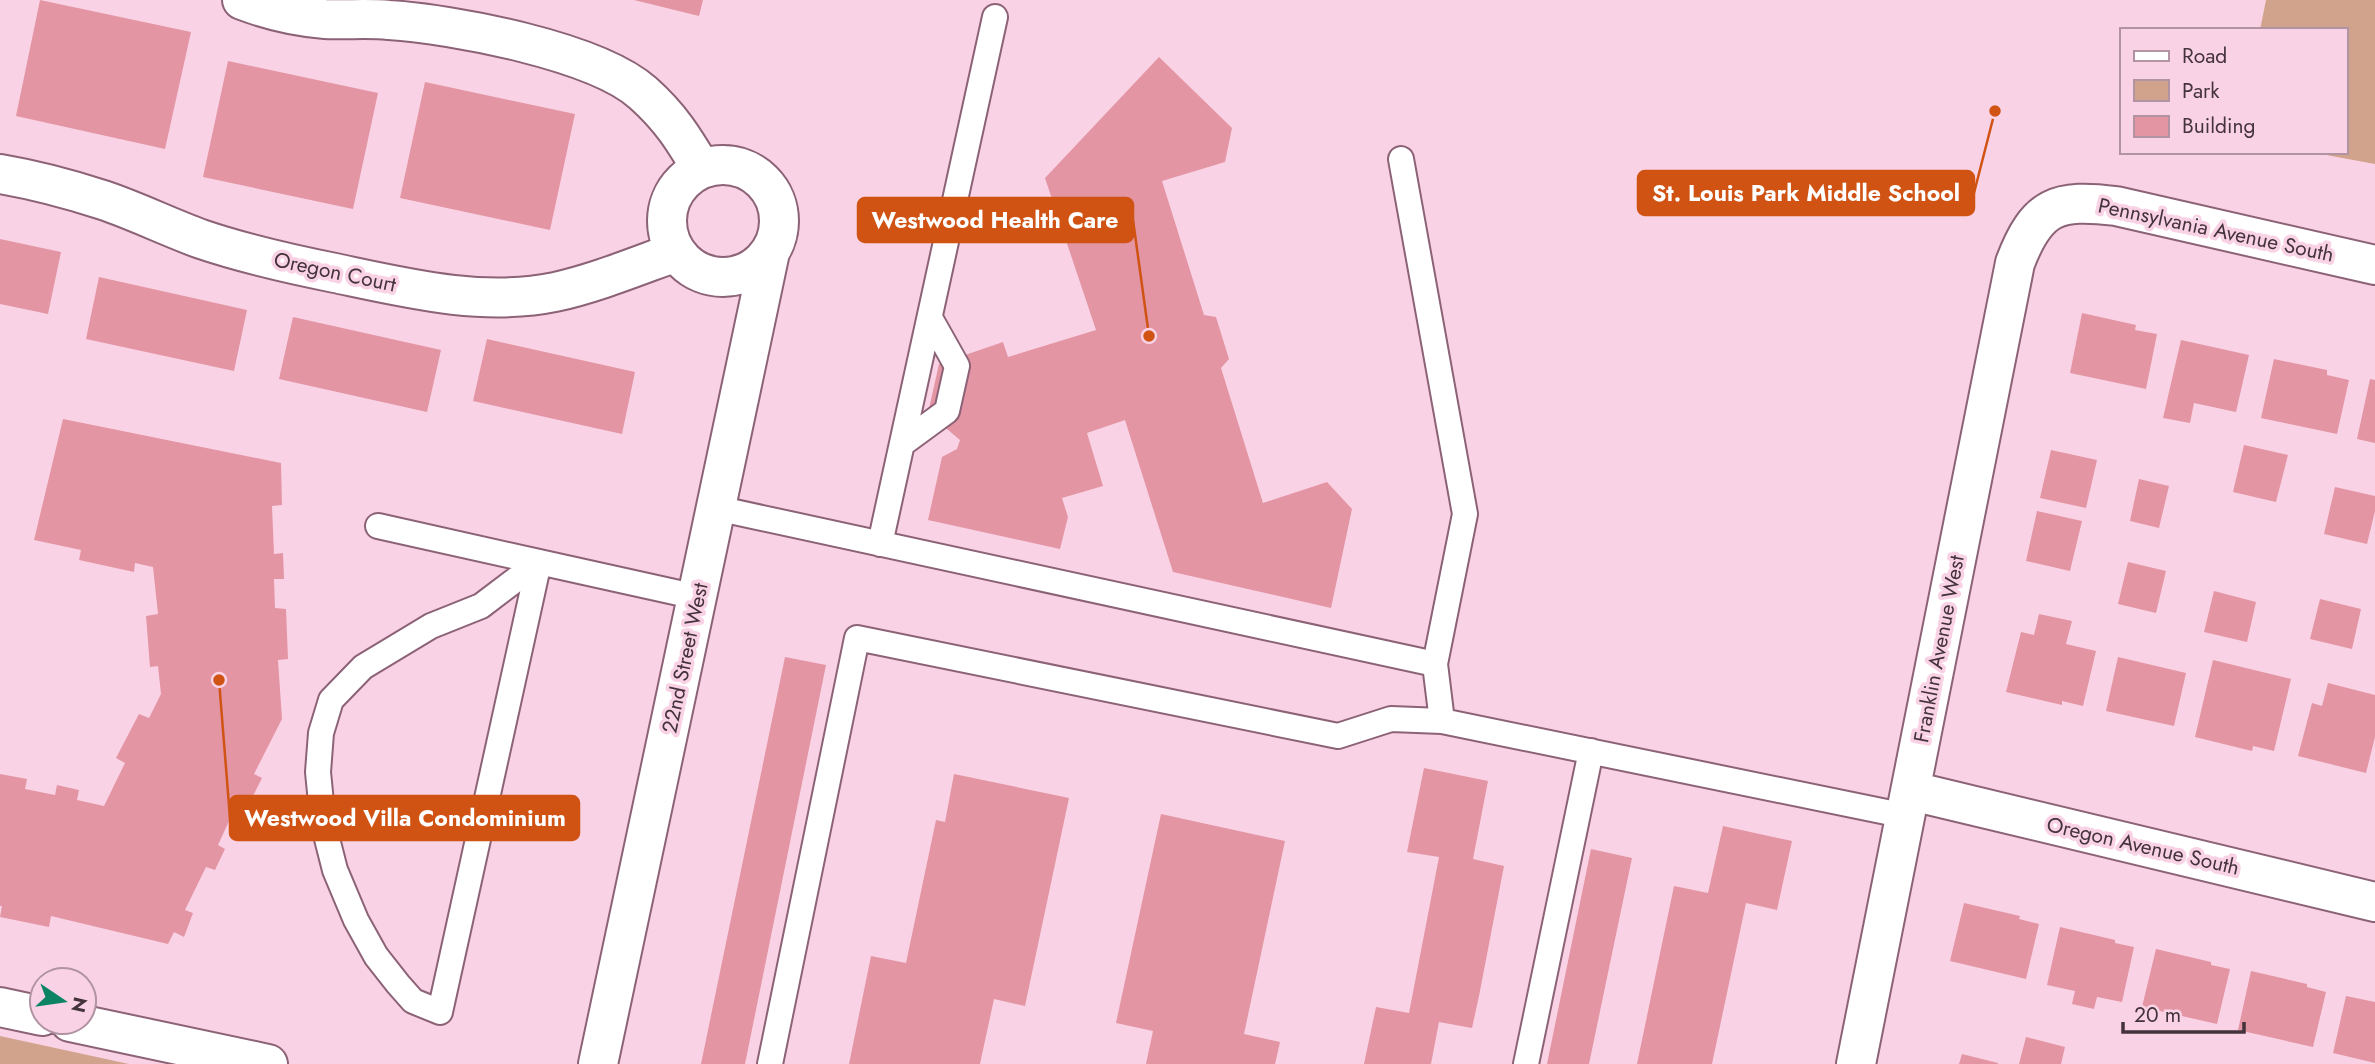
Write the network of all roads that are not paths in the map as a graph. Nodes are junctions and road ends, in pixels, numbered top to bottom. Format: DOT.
graph roads {
  1 [pos="242,0"];
  2 [pos="995,17"];
  3 [pos="1401,159"];
  4 [pos="701,168"];
  5 [pos="0,174"];
  6 [pos="2026,235"];
  7 [pos="676,252"];
  8 [pos="770,252"];
  9 [pos="2375,265"];
  10 [pos="930,318"];
  11 [pos="902,444"];
  12 [pos="716,508"];
  13 [pos="378,526"];
  14 [pos="880,544"];
  15 [pos="540,562"];
  16 [pos="697,597"];
  17 [pos="1435,664"];
  18 [pos="1442,721"];
  19 [pos="1591,751"];
  20 [pos="1909,803"];
  21 [pos="2375,902"];
  22 [pos="0,1007"];
  23 [pos="28,1013"];
  24 [pos="98,1028"];
  25 [pos="268,1064"];
  26 [pos="598,1064"];
  27 [pos="770,1064"];
  28 [pos="1526,1064"];
  29 [pos="1856,1064"];
  1 -- 4 [label="street"];
  2 -- 10 [label="lane"];
  3 -- 17 [label="lane"];
  4 -- 7 [label="street"];
  4 -- 8 [label="street"];
  5 -- 7 [label="street, Oregon Court"];
  6 -- 9 [label="street, Pennsylvania Avenue South"];
  6 -- 20 [label="street, Franklin Avenue West"];
  7 -- 8 [label="street"];
  8 -- 12 [label="street, 22nd Street West"];
  10 -- 11 [label="lane"];
  10 -- 11 [label="lane"];
  11 -- 14 [label="lane"];
  12 -- 14 [label="lane"];
  12 -- 16 [label="street, 22nd Street West"];
  13 -- 15 [label="lane"];
  14 -- 17 [label="lane"];
  15 -- 15 [label="lane"];
  15 -- 16 [label="lane"];
  16 -- 26 [label="street, 22nd Street West"];
  17 -- 18 [label="lane"];
  18 -- 19 [label="lane"];
  18 -- 27 [label="lane"];
  19 -- 20 [label="lane"];
  19 -- 28 [label="lane"];
  20 -- 21 [label="street, Oregon Avenue South"];
  20 -- 29 [label="street, Franklin Avenue West"];
  22 -- 23 [label="street"];
  24 -- 25 [label="street"];
}
